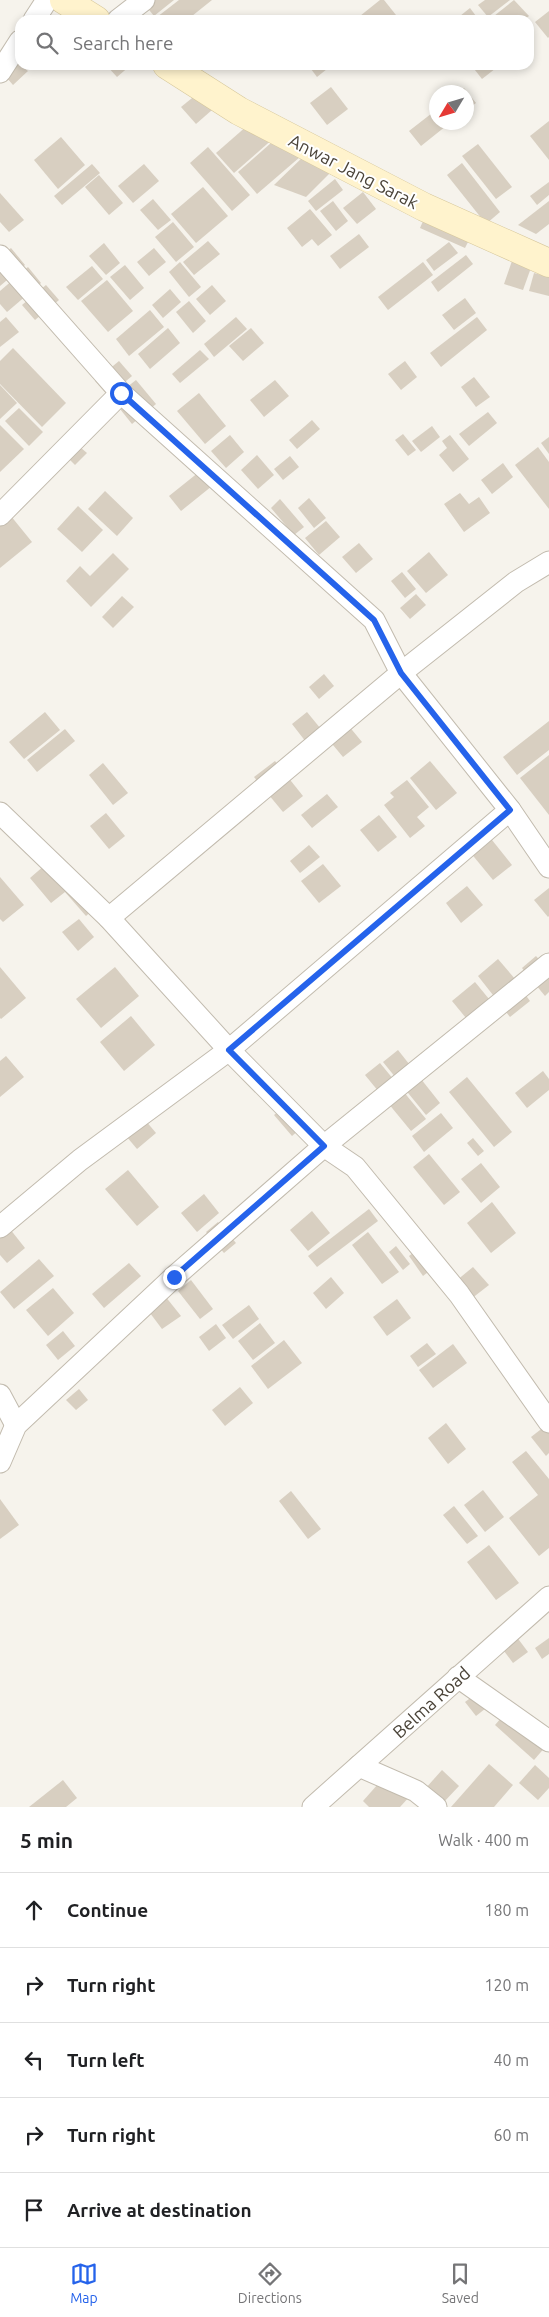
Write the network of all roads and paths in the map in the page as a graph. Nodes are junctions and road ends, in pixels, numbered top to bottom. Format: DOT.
graph roads {
  1 [pos="46,0"];
  2 [pos="64,0"];
  3 [pos="144,0"];
  4 [pos="37,15"];
  5 [pos="88,15"];
  6 [pos="124,15"];
  7 [pos="15,49"];
  8 [pos="175,70"];
  9 [pos="0,72"];
  10 [pos="0,256"];
  11 [pos="549,262"];
  12 [pos="121,393"];
  13 [pos="0,515"];
  14 [pos="549,562"];
  15 [pos="401,673"];
  16 [pos="510,810"];
  17 [pos="0,813"];
  18 [pos="549,867"];
  19 [pos="109,918"];
  20 [pos="549,964"];
  21 [pos="229,1050"];
  22 [pos="324,1146"];
  23 [pos="0,1228"];
  24 [pos="0,1395"];
  25 [pos="549,1422"];
  26 [pos="16,1426"];
  27 [pos="0,1462"];
  28 [pos="549,1597"];
  29 [pos="458,1677"];
  30 [pos="549,1741"];
  31 [pos="359,1766"];
  32 [pos="313,1807"];
  33 [pos="436,1807"];
  1 -- 4 [label="street"];
  2 -- 5 [label="main road"];
  3 -- 6 [label="street"];
  7 -- 9 [label="street"];
  8 -- 11 [label="main road, Anwar Jang Sarak"];
  10 -- 12 [label="street"];
  12 -- 13 [label="street"];
  12 -- 15 [label="street"];
  14 -- 15 [label="street"];
  15 -- 16 [label="street"];
  15 -- 19 [label="street"];
  16 -- 18 [label="street"];
  16 -- 21 [label="street"];
  17 -- 19 [label="street"];
  19 -- 21 [label="street"];
  20 -- 22 [label="street"];
  21 -- 22 [label="street"];
  21 -- 23 [label="street"];
  22 -- 25 [label="street"];
  22 -- 26 [label="street"];
  24 -- 26 [label="street"];
  26 -- 27 [label="street"];
  28 -- 29 [label="street, Belma Road"];
  29 -- 30 [label="street"];
  29 -- 31 [label="street, Belma Road"];
  31 -- 32 [label="street, Belma Road"];
  31 -- 33 [label="street"];
}
